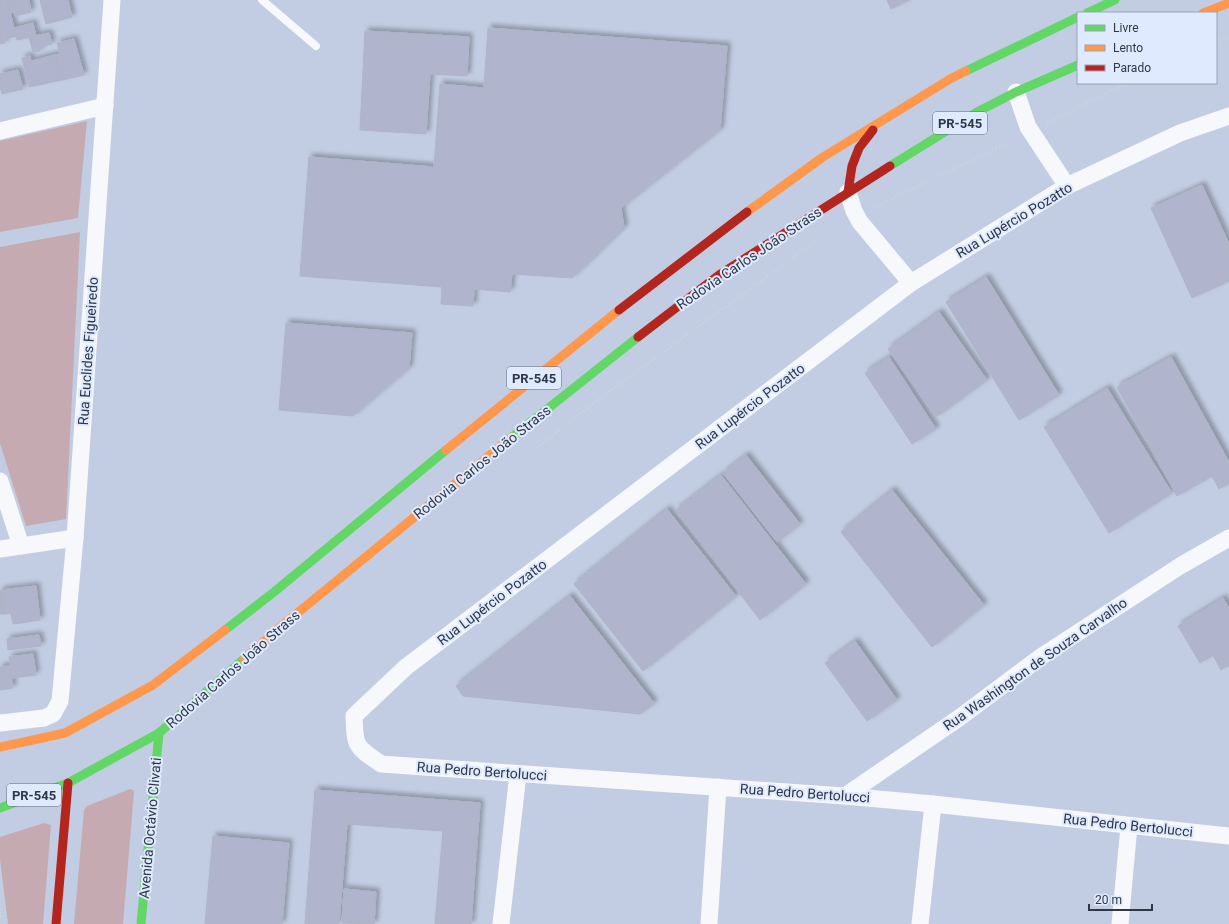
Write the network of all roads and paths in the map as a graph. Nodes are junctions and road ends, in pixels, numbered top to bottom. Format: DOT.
graph roads {
  1 [pos="112,0"];
  2 [pos="262,0"];
  3 [pos="1115,0"];
  4 [pos="1229,3"];
  5 [pos="1089,12"];
  6 [pos="1206,12"];
  7 [pos="1077,17"];
  8 [pos="1229,37"];
  9 [pos="1217,42"];
  10 [pos="316,46"];
  11 [pos="1077,65"];
  12 [pos="1125,84"];
  13 [pos="1016,92"];
  14 [pos="105,106"];
  15 [pos="1229,116"];
  16 [pos="877,124"];
  17 [pos="0,130"];
  18 [pos="1031,132"];
  19 [pos="1067,186"];
  20 [pos="848,192"];
  21 [pos="856,216"];
  22 [pos="820,238"];
  23 [pos="911,283"];
  24 [pos="524,458"];
  25 [pos="0,481"];
  26 [pos="75,538"];
  27 [pos="1229,538"];
  28 [pos="21,546"];
  29 [pos="0,548"];
  30 [pos="0,723"];
  31 [pos="159,733"];
  32 [pos="0,747"];
  33 [pos="381,764"];
  34 [pos="518,774"];
  35 [pos="68,783"];
  36 [pos="718,787"];
  37 [pos="845,796"];
  38 [pos="933,804"];
  39 [pos="0,808"];
  40 [pos="1129,826"];
  41 [pos="1229,836"];
  42 [pos="0,904"];
  43 [pos="0,916"];
  44 [pos="56,924"];
  45 [pos="141,924"];
  46 [pos="501,924"];
  47 [pos="709,924"];
  48 [pos="920,924"];
  49 [pos="1120,924"];
  1 -- 14 [label="street, Rua Euclides Figueiredo"];
  2 -- 10 [label="lane"];
  3 -- 5 [label="main road"];
  4 -- 6 [label="main road"];
  7 -- 16 [label="main road, PR-545"];
  8 -- 9 [label="path"];
  11 -- 13 [label="main road, Rodovia Carlos João Strass / PR-545"];
  12 -- 18 [label="path"];
  13 -- 18 [label="street"];
  13 -- 20 [label="main road, Rodovia Carlos João Strass / PR-545"];
  14 -- 17 [label="street"];
  14 -- 26 [label="street, Rua Euclides Figueiredo"];
  15 -- 19 [label="street, Rua Lupércio Pozatto"];
  16 -- 20 [label="main road"];
  16 -- 32 [label="main road, PR-545"];
  18 -- 19 [label="street"];
  18 -- 21 [label="path"];
  19 -- 23 [label="street, Rua Lupércio Pozatto"];
  20 -- 21 [label="street"];
  20 -- 31 [label="main road, Rodovia Carlos João Strass / PR-545"];
  21 -- 23 [label="street"];
  22 -- 24 [label="path"];
  23 -- 33 [label="street, Rua Lupércio Pozatto"];
  25 -- 28 [label="street"];
  26 -- 28 [label="street"];
  26 -- 30 [label="street, Rua Euclides Figueiredo"];
  27 -- 37 [label="street, Rua Washington de Souza Carvalho"];
  28 -- 29 [label="street"];
  31 -- 35 [label="main road, Rodovia Carlos João Strass / PR-545"];
  31 -- 45 [label="main road, Avenida Octávio Clivati"];
  33 -- 34 [label="street, Rua Pedro Bertolucci"];
  34 -- 36 [label="street, Rua Pedro Bertolucci"];
  34 -- 46 [label="street"];
  35 -- 39 [label="main road, Rodovia Carlos João Strass / PR-545"];
  35 -- 44 [label="main road"];
  36 -- 37 [label="street, Rua Pedro Bertolucci"];
  36 -- 47 [label="street"];
  37 -- 38 [label="street, Rua Pedro Bertolucci"];
  38 -- 40 [label="street, Rua Pedro Bertolucci"];
  38 -- 48 [label="street"];
  40 -- 41 [label="street, Rua Pedro Bertolucci"];
  40 -- 49 [label="street"];
  42 -- 43 [label="path"];
}
